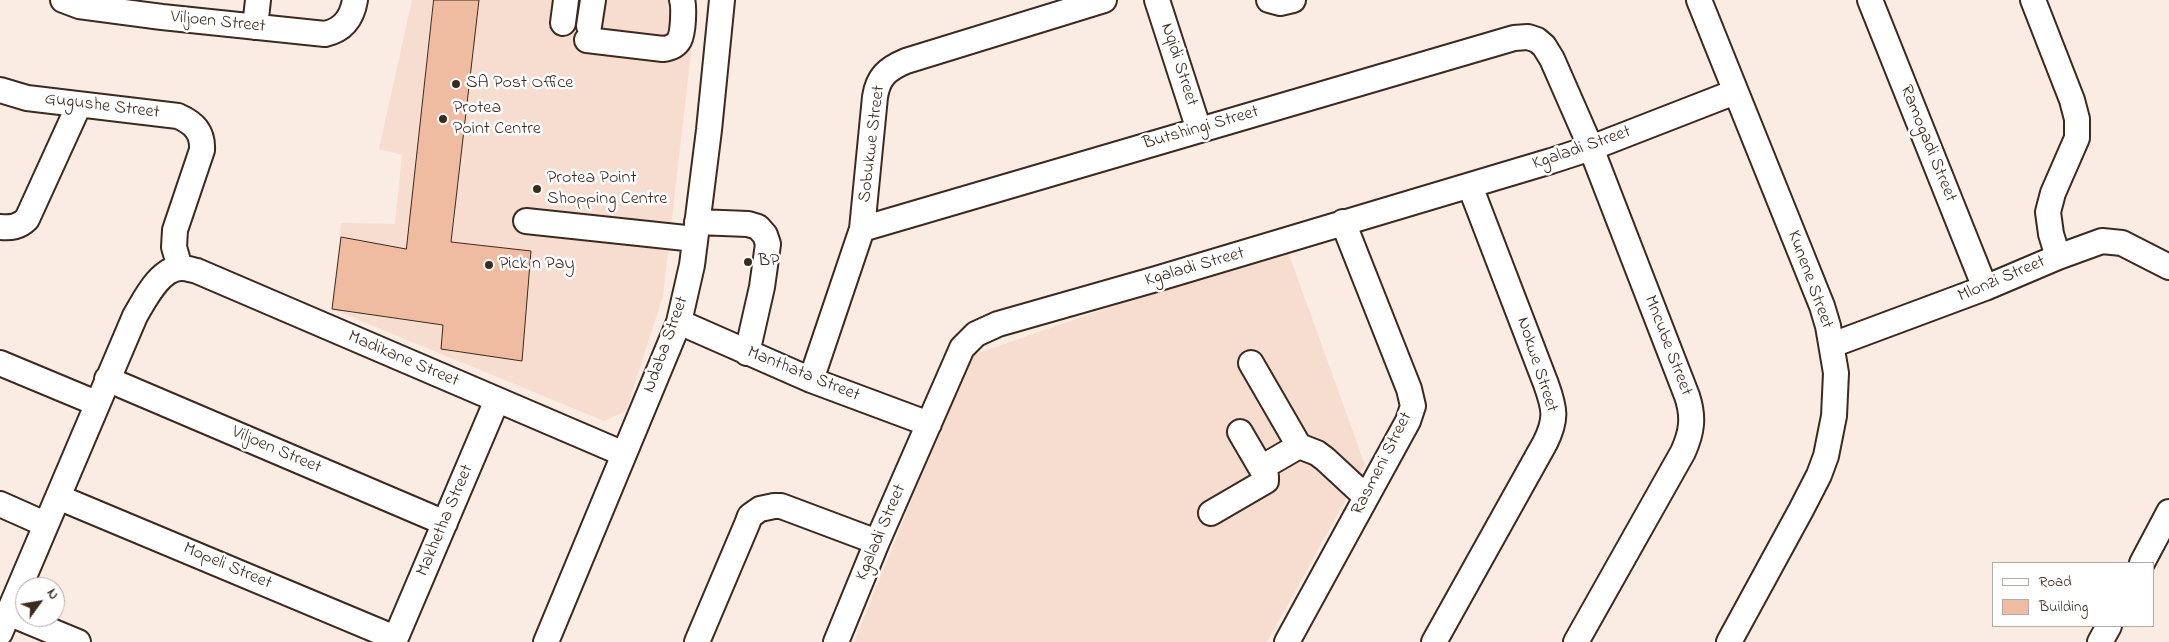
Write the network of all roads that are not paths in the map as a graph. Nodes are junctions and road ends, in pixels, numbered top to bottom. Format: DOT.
graph roads {
  1 [pos="63,0"];
  2 [pos="258,0"];
  3 [pos="354,0"];
  4 [pos="566,0"];
  5 [pos="593,0"];
  6 [pos="682,0"];
  7 [pos="722,0"];
  8 [pos="1104,0"];
  9 [pos="1157,0"];
  10 [pos="1269,0"];
  11 [pos="1293,0"];
  12 [pos="1699,0"];
  13 [pos="1870,0"];
  14 [pos="2033,0"];
  15 [pos="163,8"];
  16 [pos="563,23"];
  17 [pos="255,27"];
  18 [pos="1540,42"];
  19 [pos="0,90"];
  20 [pos="1735,92"];
  21 [pos="79,104"];
  22 [pos="1199,130"];
  23 [pos="1591,148"];
  24 [pos="1470,186"];
  25 [pos="526,221"];
  26 [pos="1343,222"];
  27 [pos="0,227"];
  28 [pos="862,229"];
  29 [pos="696,231"];
  30 [pos="2058,257"];
  31 [pos="2169,267"];
  32 [pos="180,268"];
  33 [pos="1985,288"];
  34 [pos="679,322"];
  35 [pos="1832,345"];
  36 [pos="747,353"];
  37 [pos="0,363"];
  38 [pos="1251,363"];
  39 [pos="107,379"];
  40 [pos="811,380"];
  41 [pos="497,400"];
  42 [pos="96,403"];
  43 [pos="929,424"];
  44 [pos="1240,432"];
  45 [pos="1299,446"];
  46 [pos="624,454"];
  47 [pos="1261,468"];
  48 [pos="58,497"];
  49 [pos="1366,497"];
  50 [pos="0,504"];
  51 [pos="2169,512"];
  52 [pos="1211,513"];
  53 [pos="445,523"];
  54 [pos="45,524"];
  55 [pos="878,542"];
  56 [pos="2143,562"];
  57 [pos="4,623"];
  58 [pos="2108,627"];
  59 [pos="394,640"];
  60 [pos="78,642"];
  61 [pos="546,642"];
  62 [pos="697,642"];
  63 [pos="836,642"];
  64 [pos="1287,642"];
  65 [pos="1434,642"];
  66 [pos="1576,642"];
  67 [pos="1729,642"];
  68 [pos="2100,642"];
  1 -- 15 [label="street, Viljoen Street"];
  2 -- 17 [label="street"];
  3 -- 17 [label="street, Viljoen Street"];
  4 -- 16 [label="street"];
  5 -- 6 [label="street"];
  7 -- 29 [label="street, Ndaba Street"];
  8 -- 28 [label="street, Sobukwe Street"];
  9 -- 22 [label="street, Nqidi Street"];
  10 -- 11 [label="street"];
  12 -- 20 [label="street, Kunene Street"];
  13 -- 33 [label="street, Ramogadi Street"];
  14 -- 30 [label="street, Mlonzi Street"];
  15 -- 17 [label="street, Viljoen Street"];
  18 -- 22 [label="street, Butshingi Street"];
  18 -- 23 [label="street, Mncube Street"];
  19 -- 21 [label="street, Gugushe Street"];
  20 -- 23 [label="street, Kgaladi Street"];
  20 -- 35 [label="street, Kunene Street"];
  21 -- 27 [label="street"];
  21 -- 32 [label="street, Gugushe Street"];
  22 -- 28 [label="street, Butshingi Street"];
  23 -- 24 [label="street, Kgaladi Street"];
  23 -- 66 [label="street, Mncube Street"];
  24 -- 26 [label="street, Kgaladi Street"];
  24 -- 65 [label="street, Nokwe Street"];
  25 -- 29 [label="street"];
  26 -- 43 [label="street, Kgaladi Street"];
  26 -- 49 [label="street, Rasmeni Street"];
  28 -- 40 [label="street, Sobukwe Street"];
  29 -- 34 [label="street, Ndaba Street"];
  29 -- 36 [label="street"];
  30 -- 31 [label="street"];
  30 -- 33 [label="street, Mlonzi Street"];
  32 -- 39 [label="street"];
  32 -- 41 [label="street, Madikane Street"];
  33 -- 35 [label="street, Mlonzi Street"];
  34 -- 36 [label="street, Manthata Street"];
  34 -- 46 [label="street, Ndaba Street"];
  35 -- 67 [label="street, Kunene Street"];
  36 -- 40 [label="street, Manthata Street"];
  37 -- 42 [label="street"];
  38 -- 45 [label="street"];
  39 -- 42 [label="street"];
  39 -- 53 [label="street, Viljoen Street"];
  40 -- 43 [label="street, Manthata Street"];
  41 -- 46 [label="street, Madikane Street"];
  41 -- 53 [label="street, Makhetha Street"];
  42 -- 48 [label="street"];
  43 -- 55 [label="street, Kgaladi Street"];
  44 -- 47 [label="street"];
  45 -- 47 [label="street"];
  45 -- 49 [label="street"];
  46 -- 61 [label="street, Ndaba Street"];
  47 -- 52 [label="street"];
  48 -- 54 [label="street"];
  48 -- 59 [label="street, Mopeli Street"];
  49 -- 64 [label="street, Rasmeni Street"];
  50 -- 54 [label="street"];
  51 -- 56 [label="street"];
  53 -- 59 [label="street, Makhetha Street"];
  54 -- 57 [label="street"];
  55 -- 62 [label="street"];
  55 -- 63 [label="street, Kgaladi Street"];
  57 -- 60 [label="street"];
  58 -- 68 [label="street"];
}
